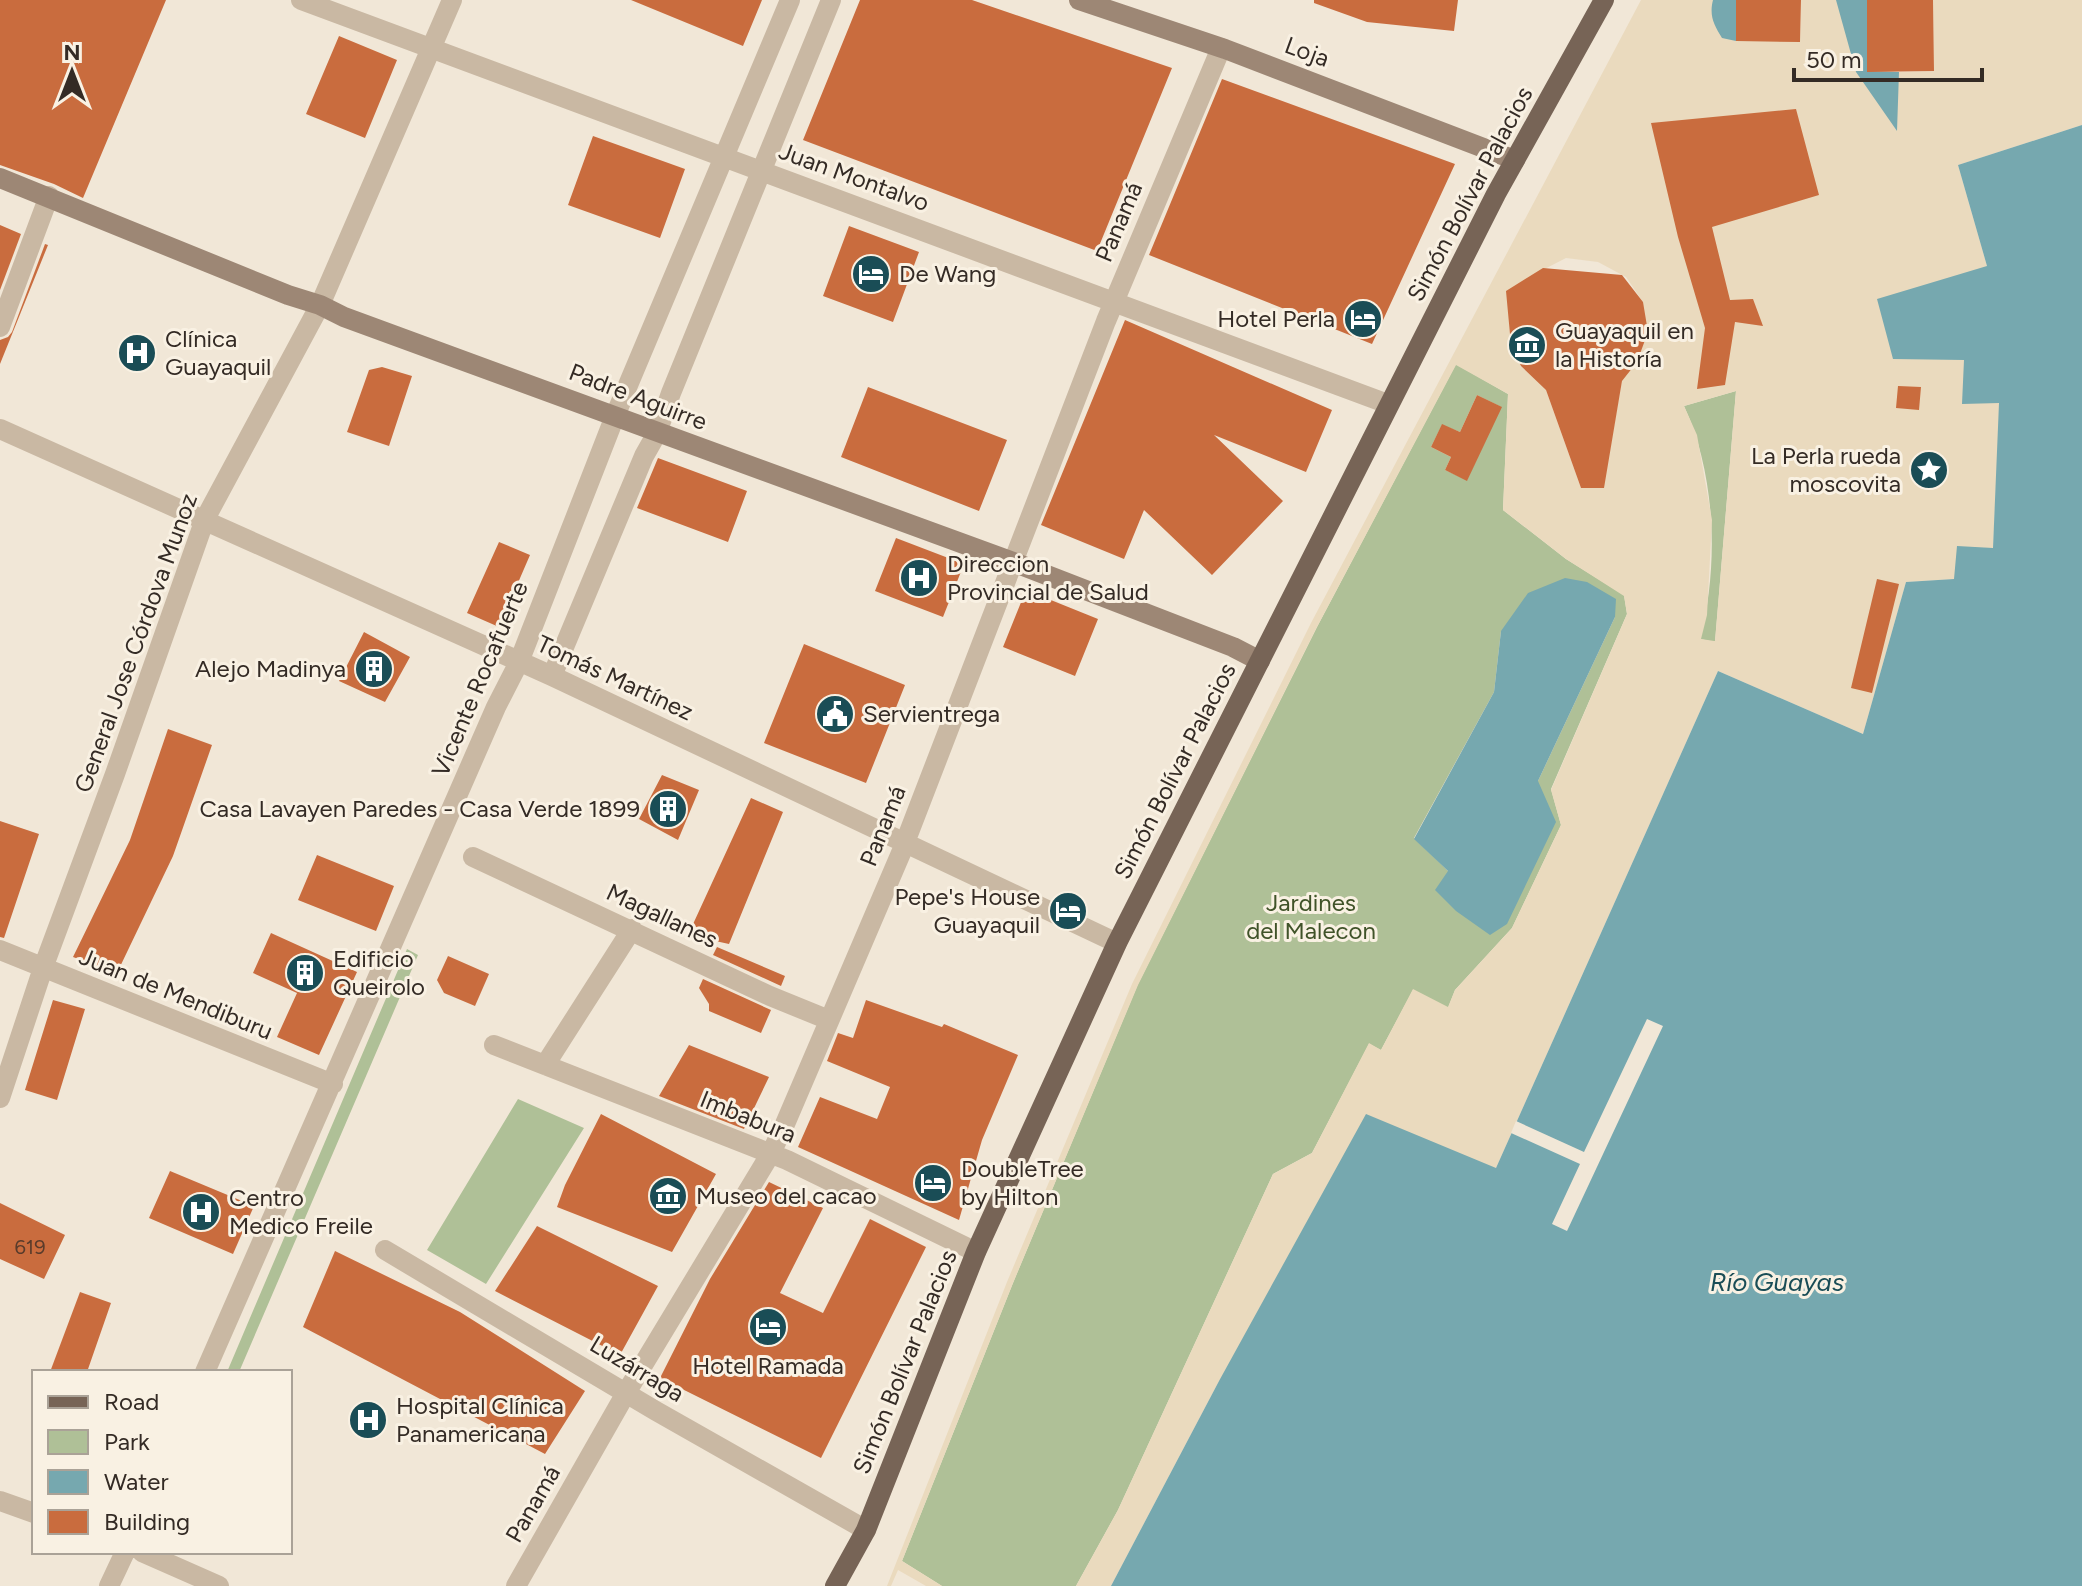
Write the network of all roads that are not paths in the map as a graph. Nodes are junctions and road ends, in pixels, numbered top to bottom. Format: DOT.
graph roads {
  1 [pos="301,0"];
  2 [pos="452,0"];
  3 [pos="790,0"];
  4 [pos="831,0"];
  5 [pos="1079,0"];
  6 [pos="1604,0"];
  7 [pos="432,48"];
  8 [pos="1221,48"];
  9 [pos="724,157"];
  10 [pos="1515,160"];
  11 [pos="762,171"];
  12 [pos="0,178"];
  13 [pos="49,196"];
  14 [pos="1115,302"];
  15 [pos="320,305"];
  16 [pos="0,327"];
  17 [pos="1388,404"];
  18 [pos="615,416"];
  19 [pos="0,429"];
  20 [pos="657,433"];
  21 [pos="205,519"];
  22 [pos="1013,562"];
  23 [pos="1260,661"];
  24 [pos="519,662"];
  25 [pos="552,676"];
  26 [pos="905,842"];
  27 [pos="473,857"];
  28 [pos="632,929"];
  29 [pos="1117,943"];
  30 [pos="0,950"];
  31 [pos="43,968"];
  32 [pos="829,1020"];
  33 [pos="494,1045"];
  34 [pos="545,1065"];
  35 [pos="333,1084"];
  36 [pos="0,1098"];
  37 [pos="771,1153"];
  38 [pos="385,1250"];
  39 [pos="976,1252"];
  40 [pos="206,1370"];
  41 [pos="626,1393"];
  42 [pos="0,1501"];
  43 [pos="32,1512"];
  44 [pos="866,1530"];
  45 [pos="124,1554"];
  46 [pos="147,1554"];
  47 [pos="109,1586"];
  48 [pos="219,1586"];
  49 [pos="516,1586"];
  50 [pos="835,1586"];
  1 -- 7 [label="street, Juan Montalvo"];
  2 -- 7 [label="street, General Jose Córdova Munoz"];
  3 -- 9 [label="street, Vicente Rocafuerte"];
  4 -- 11 [label="street"];
  5 -- 8 [label="main road, Loja"];
  6 -- 10 [label="main road, Simón Bolívar Palacios"];
  7 -- 9 [label="street, Juan Montalvo"];
  7 -- 15 [label="street, General Jose Córdova Munoz"];
  8 -- 10 [label="main road, Loja"];
  8 -- 14 [label="street, Panamá"];
  9 -- 11 [label="street, Juan Montalvo"];
  9 -- 18 [label="street, Vicente Rocafuerte"];
  10 -- 17 [label="main road, Simón Bolívar Palacios"];
  11 -- 14 [label="street, Juan Montalvo"];
  11 -- 20 [label="street"];
  12 -- 13 [label="main road, Padre Aguirre"];
  13 -- 15 [label="main road, Padre Aguirre"];
  13 -- 16 [label="street"];
  14 -- 17 [label="street, Juan Montalvo"];
  14 -- 22 [label="street, Panamá"];
  15 -- 18 [label="main road, Padre Aguirre"];
  15 -- 21 [label="street, General Jose Córdova Munoz"];
  17 -- 23 [label="main road, Simón Bolívar Palacios"];
  18 -- 20 [label="main road, Padre Aguirre"];
  18 -- 24 [label="street, Vicente Rocafuerte"];
  19 -- 21 [label="street, Tomás Martínez"];
  20 -- 22 [label="main road, Padre Aguirre"];
  20 -- 25 [label="street"];
  21 -- 24 [label="street, Tomás Martínez"];
  21 -- 31 [label="street, General Jose Córdova Munoz"];
  22 -- 23 [label="main road, Padre Aguirre"];
  22 -- 26 [label="street, Panamá"];
  23 -- 29 [label="main road, Simón Bolívar Palacios"];
  24 -- 25 [label="street, Tomás Martínez"];
  24 -- 35 [label="street, Vicente Rocafuerte"];
  25 -- 26 [label="street, Tomás Martínez"];
  26 -- 29 [label="street, Tomás Martínez"];
  26 -- 32 [label="street, Panamá"];
  27 -- 28 [label="street, Magallanes"];
  28 -- 32 [label="street, Magallanes"];
  28 -- 34 [label="street"];
  29 -- 39 [label="main road, Simón Bolívar Palacios"];
  30 -- 31 [label="street, Juan de Mendiburu"];
  31 -- 35 [label="street, Juan de Mendiburu"];
  31 -- 36 [label="street, General Jose Córdova Munoz"];
  32 -- 37 [label="street, Panamá"];
  33 -- 34 [label="street, Imbabura"];
  34 -- 37 [label="street, Imbabura"];
  35 -- 40 [label="street, Vicente Rocafuerte"];
  37 -- 39 [label="street, Imbabura"];
  37 -- 41 [label="street, Panamá"];
  38 -- 41 [label="street, Luzárraga"];
  39 -- 44 [label="main road, Simón Bolívar Palacios"];
  41 -- 44 [label="street, Luzárraga"];
  41 -- 49 [label="street, Panamá"];
  42 -- 43 [label="street"];
  44 -- 50 [label="main road, Simón Bolívar Palacios"];
  45 -- 47 [label="street"];
  46 -- 48 [label="street"];
}
